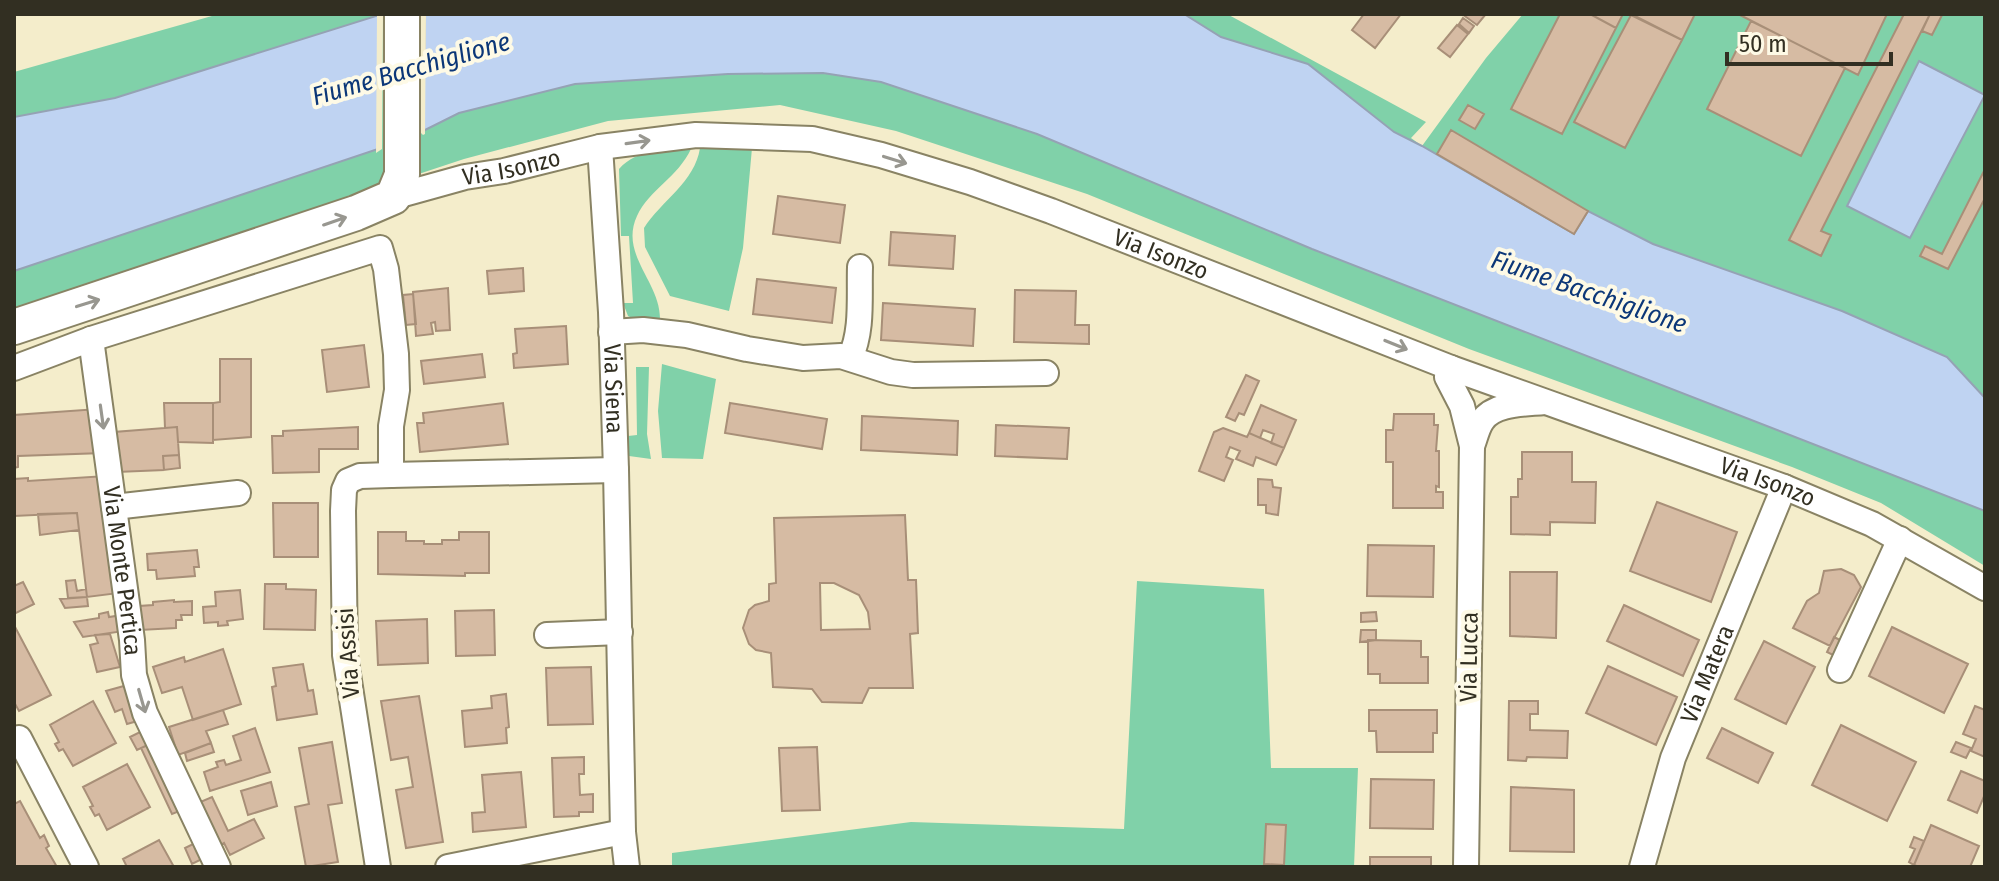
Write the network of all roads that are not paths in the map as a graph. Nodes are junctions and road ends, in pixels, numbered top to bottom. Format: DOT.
graph roads {
  1 [pos="402,14"];
  2 [pos="600,147"];
  3 [pos="398,182"];
  4 [pos="860,267"];
  5 [pos="14,327"];
  6 [pos="611,332"];
  7 [pos="91,339"];
  8 [pos="850,358"];
  9 [pos="14,368"];
  10 [pos="1451,368"];
  11 [pos="1046,373"];
  12 [pos="1549,401"];
  13 [pos="1472,446"];
  14 [pos="616,470"];
  15 [pos="391,475"];
  16 [pos="1784,487"];
  17 [pos="238,493"];
  18 [pos="114,507"];
  19 [pos="1900,539"];
  20 [pos="1985,588"];
  21 [pos="620,632"];
  22 [pos="547,635"];
  23 [pos="1840,670"];
  24 [pos="14,740"];
  25 [pos="623,832"];
  26 [pos="86,867"];
  27 [pos="218,867"];
  28 [pos="378,867"];
  29 [pos="448,867"];
  30 [pos="627,867"];
  31 [pos="1466,867"];
  32 [pos="1642,867"];
  1 -- 3 [label="main road"];
  2 -- 3 [label="street, Via Isonzo"];
  2 -- 6 [label="street, Via Siena"];
  2 -- 10 [label="street, Via Isonzo, one-way"];
  5 -- 3 [label="main road, Via Isonzo, one-way"];
  4 -- 8 [label="street"];
  6 -- 8 [label="street"];
  6 -- 14 [label="street, Via Siena"];
  7 -- 9 [label="street"];
  7 -- 15 [label="street"];
  7 -- 18 [label="street, Via Monte Pertica, one-way"];
  8 -- 11 [label="street"];
  10 -- 12 [label="street, Via Isonzo"];
  10 -- 13 [label="street, Via Lucca"];
  12 -- 13 [label="street"];
  12 -- 16 [label="street, Via Isonzo"];
  13 -- 31 [label="street, Via Lucca"];
  14 -- 15 [label="street, Via Assisi"];
  14 -- 21 [label="street, Via Siena"];
  15 -- 28 [label="street, Via Assisi"];
  16 -- 19 [label="street, Via Isonzo"];
  16 -- 32 [label="street, Via Matera"];
  17 -- 18 [label="street"];
  18 -- 27 [label="street, Via Monte Pertica, one-way"];
  19 -- 20 [label="street, Via Isonzo"];
  19 -- 23 [label="street"];
  21 -- 22 [label="street"];
  21 -- 25 [label="street, Via Siena"];
  24 -- 26 [label="street"];
  25 -- 29 [label="street"];
  25 -- 30 [label="street, Via Siena"];
}
